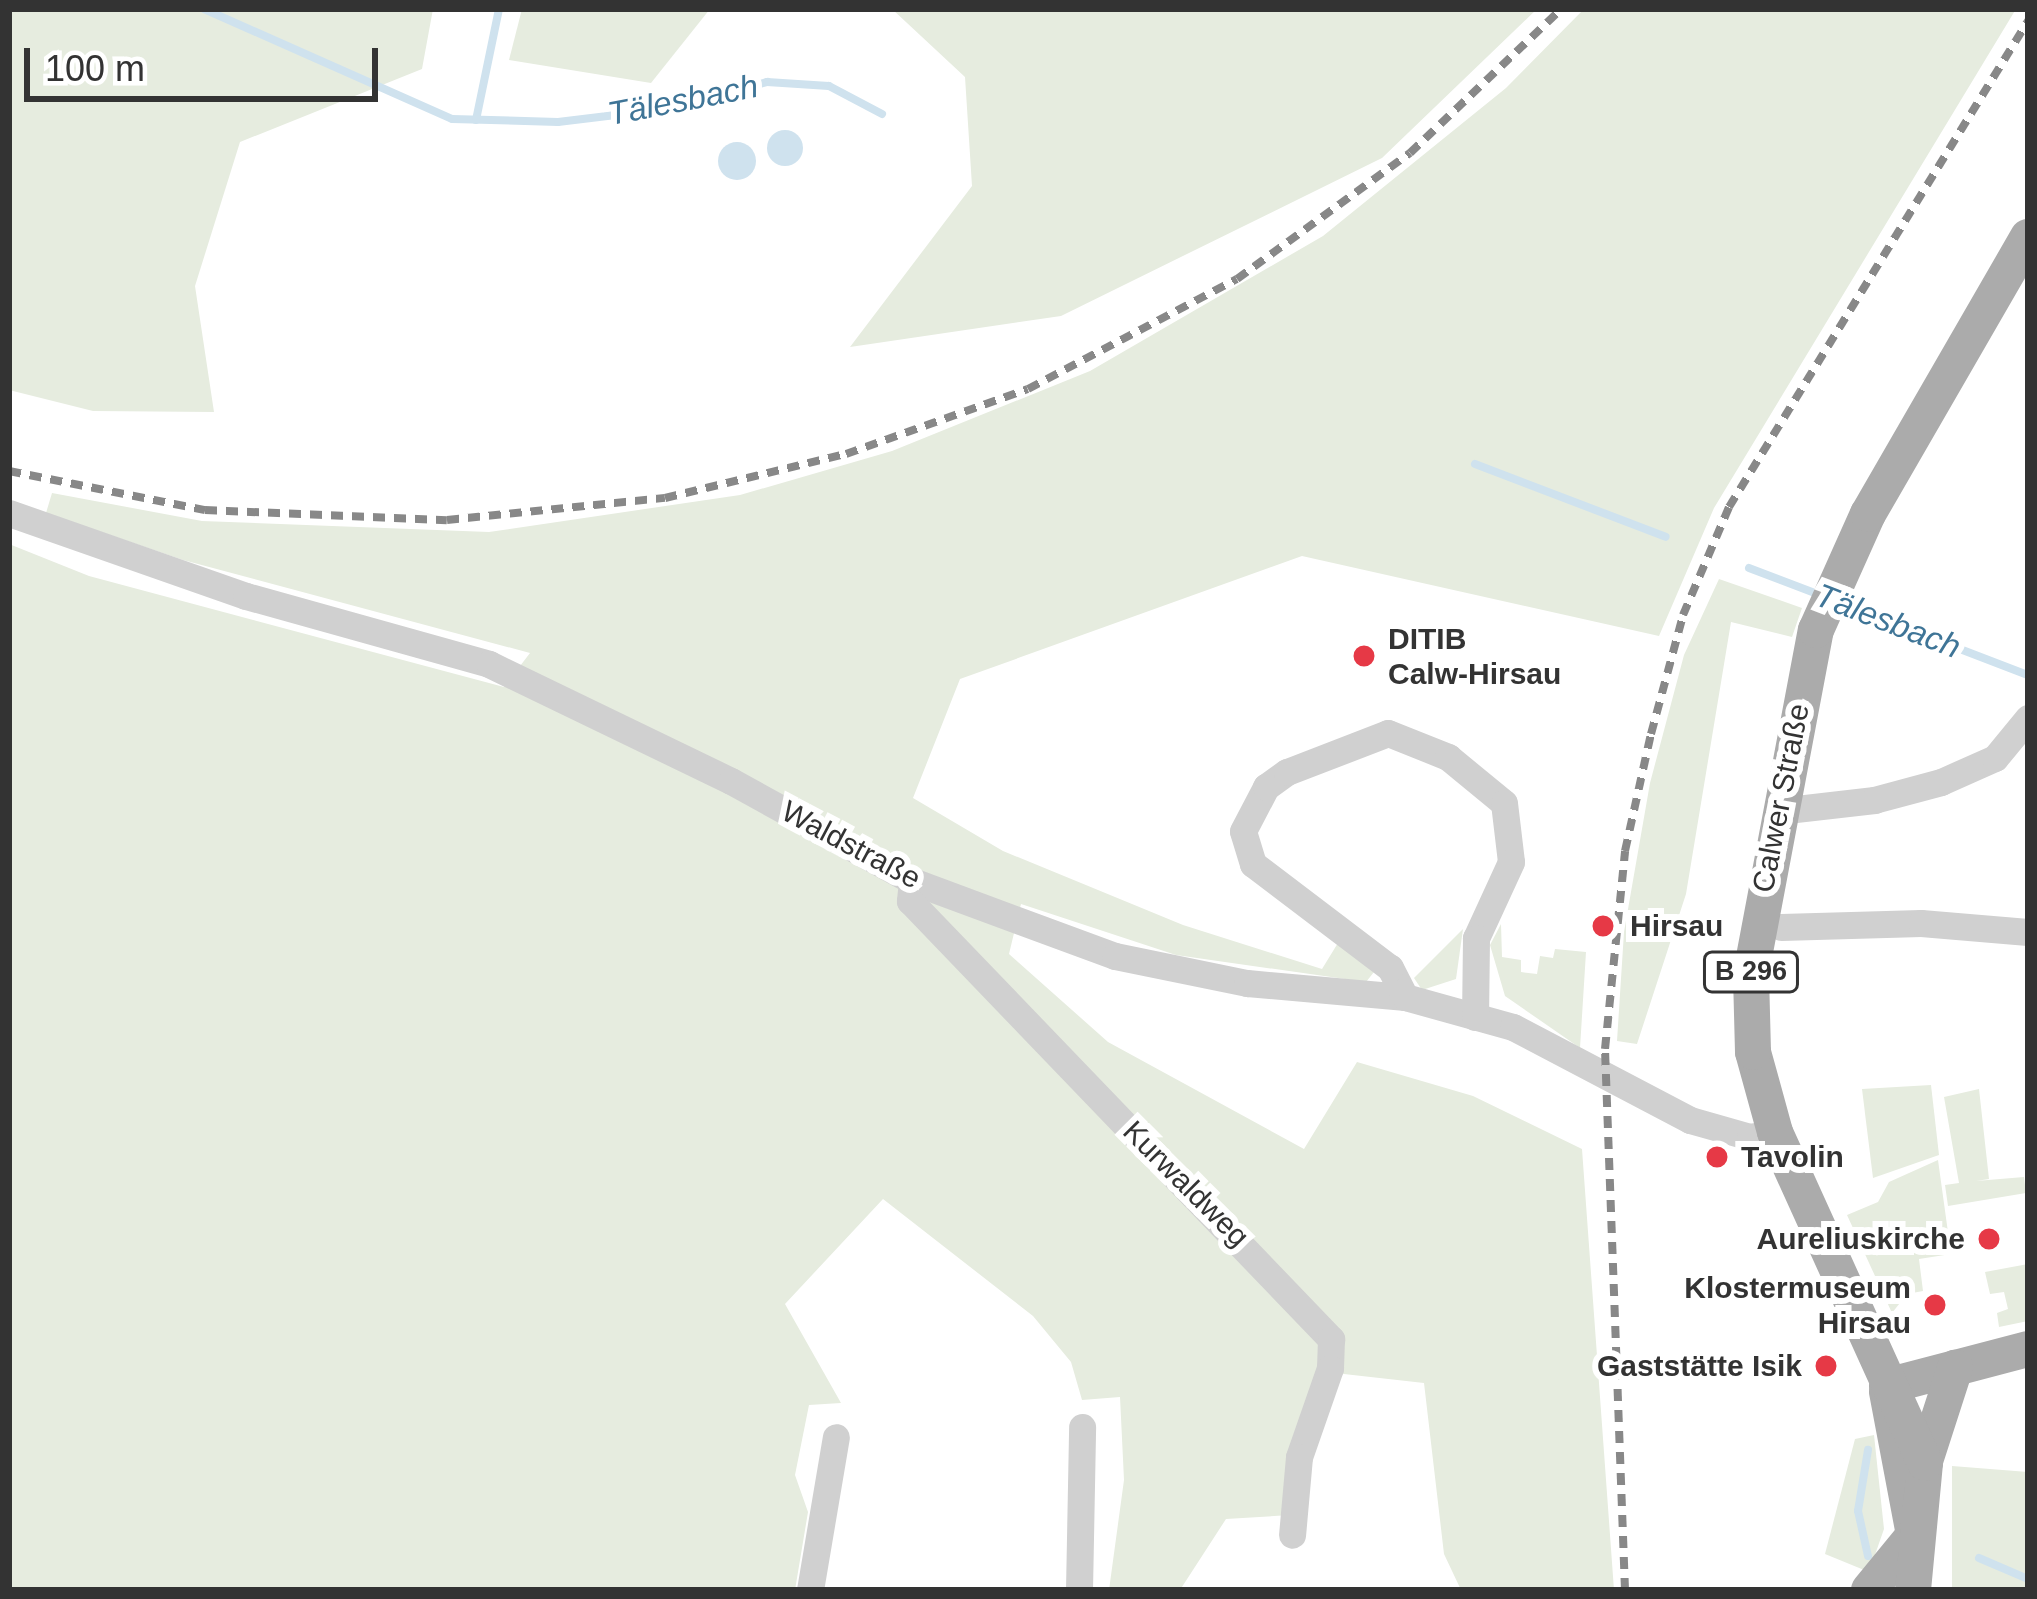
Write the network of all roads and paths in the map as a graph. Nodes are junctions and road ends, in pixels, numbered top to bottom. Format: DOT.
graph roads {
  1 [pos="2028,237"];
  2 [pos="9,513"];
  3 [pos="2028,718"];
  4 [pos="1778,811"];
  5 [pos="911,881"];
  6 [pos="1781,927"];
  7 [pos="2019,929"];
  8 [pos="1405,997"];
  9 [pos="1475,1017"];
  10 [pos="1775,1132"];
  11 [pos="2028,1349"];
  12 [pos="1955,1368"];
  13 [pos="1887,1386"];
  14 [pos="1082,1427"];
  15 [pos="836,1436"];
  16 [pos="1925,1463"];
  17 [pos="1292,1535"];
  18 [pos="1914,1535"];
  19 [pos="810,1590"];
  20 [pos="1079,1590"];
  21 [pos="1869,1590"];
  22 [pos="1913,1590"];
  1 -- 4 [label="main road, Calwer Straße / B 296"];
  2 -- 5 [label="street, Waldstraße"];
  3 -- 4 [label="street"];
  4 -- 10 [label="main road, Calwer Straße / B 296"];
  5 -- 8 [label="street, Waldstraße"];
  5 -- 17 [label="street, Kurwaldweg"];
  6 -- 7 [label="street"];
  8 -- 9 [label="street, Waldstraße"];
  8 -- 9 [label="street"];
  9 -- 10 [label="street, Waldstraße"];
  10 -- 13 [label="main road, Calwer Straße / B 296"];
  11 -- 12 [label="main road"];
  12 -- 13 [label="main road"];
  12 -- 16 [label="main road"];
  13 -- 16 [label="main road, Calwer Straße"];
  13 -- 18 [label="main road"];
  14 -- 20 [label="street"];
  15 -- 19 [label="street"];
  16 -- 18 [label="main road"];
  18 -- 21 [label="main road"];
  18 -- 22 [label="main road"];
}
